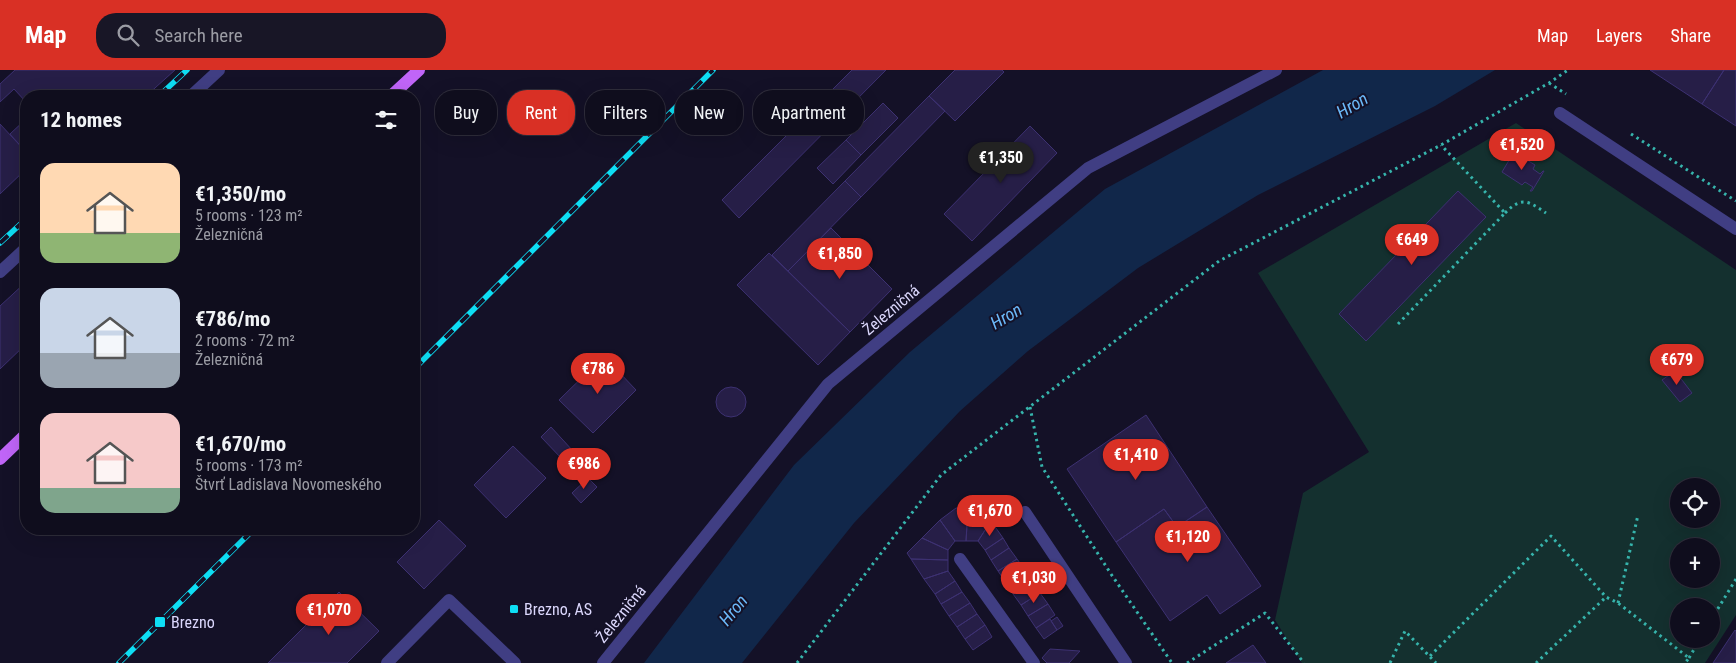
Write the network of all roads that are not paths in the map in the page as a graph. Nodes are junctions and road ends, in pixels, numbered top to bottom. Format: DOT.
graph roads {
  1 [pos="219,70"];
  2 [pos="419,70"];
  3 [pos="1276,70"];
  4 [pos="197,90"];
  5 [pos="397,90"];
  6 [pos="1560,113"];
  7 [pos="1736,229"];
  8 [pos="20,254"];
  9 [pos="0,272"];
  10 [pos="20,440"];
  11 [pos="0,459"];
  12 [pos="1025,512"];
  13 [pos="960,559"];
  14 [pos="387,663"];
  15 [pos="515,663"];
  16 [pos="603,663"];
  17 [pos="1034,663"];
  18 [pos="1126,663"];
  1 -- 4 [label="street"];
  2 -- 5 [label="main road"];
  3 -- 16 [label="street, Železničná"];
  6 -- 7 [label="street"];
  8 -- 9 [label="street"];
  10 -- 11 [label="main road"];
  12 -- 18 [label="street"];
  13 -- 17 [label="street"];
  14 -- 15 [label="street"];
}
